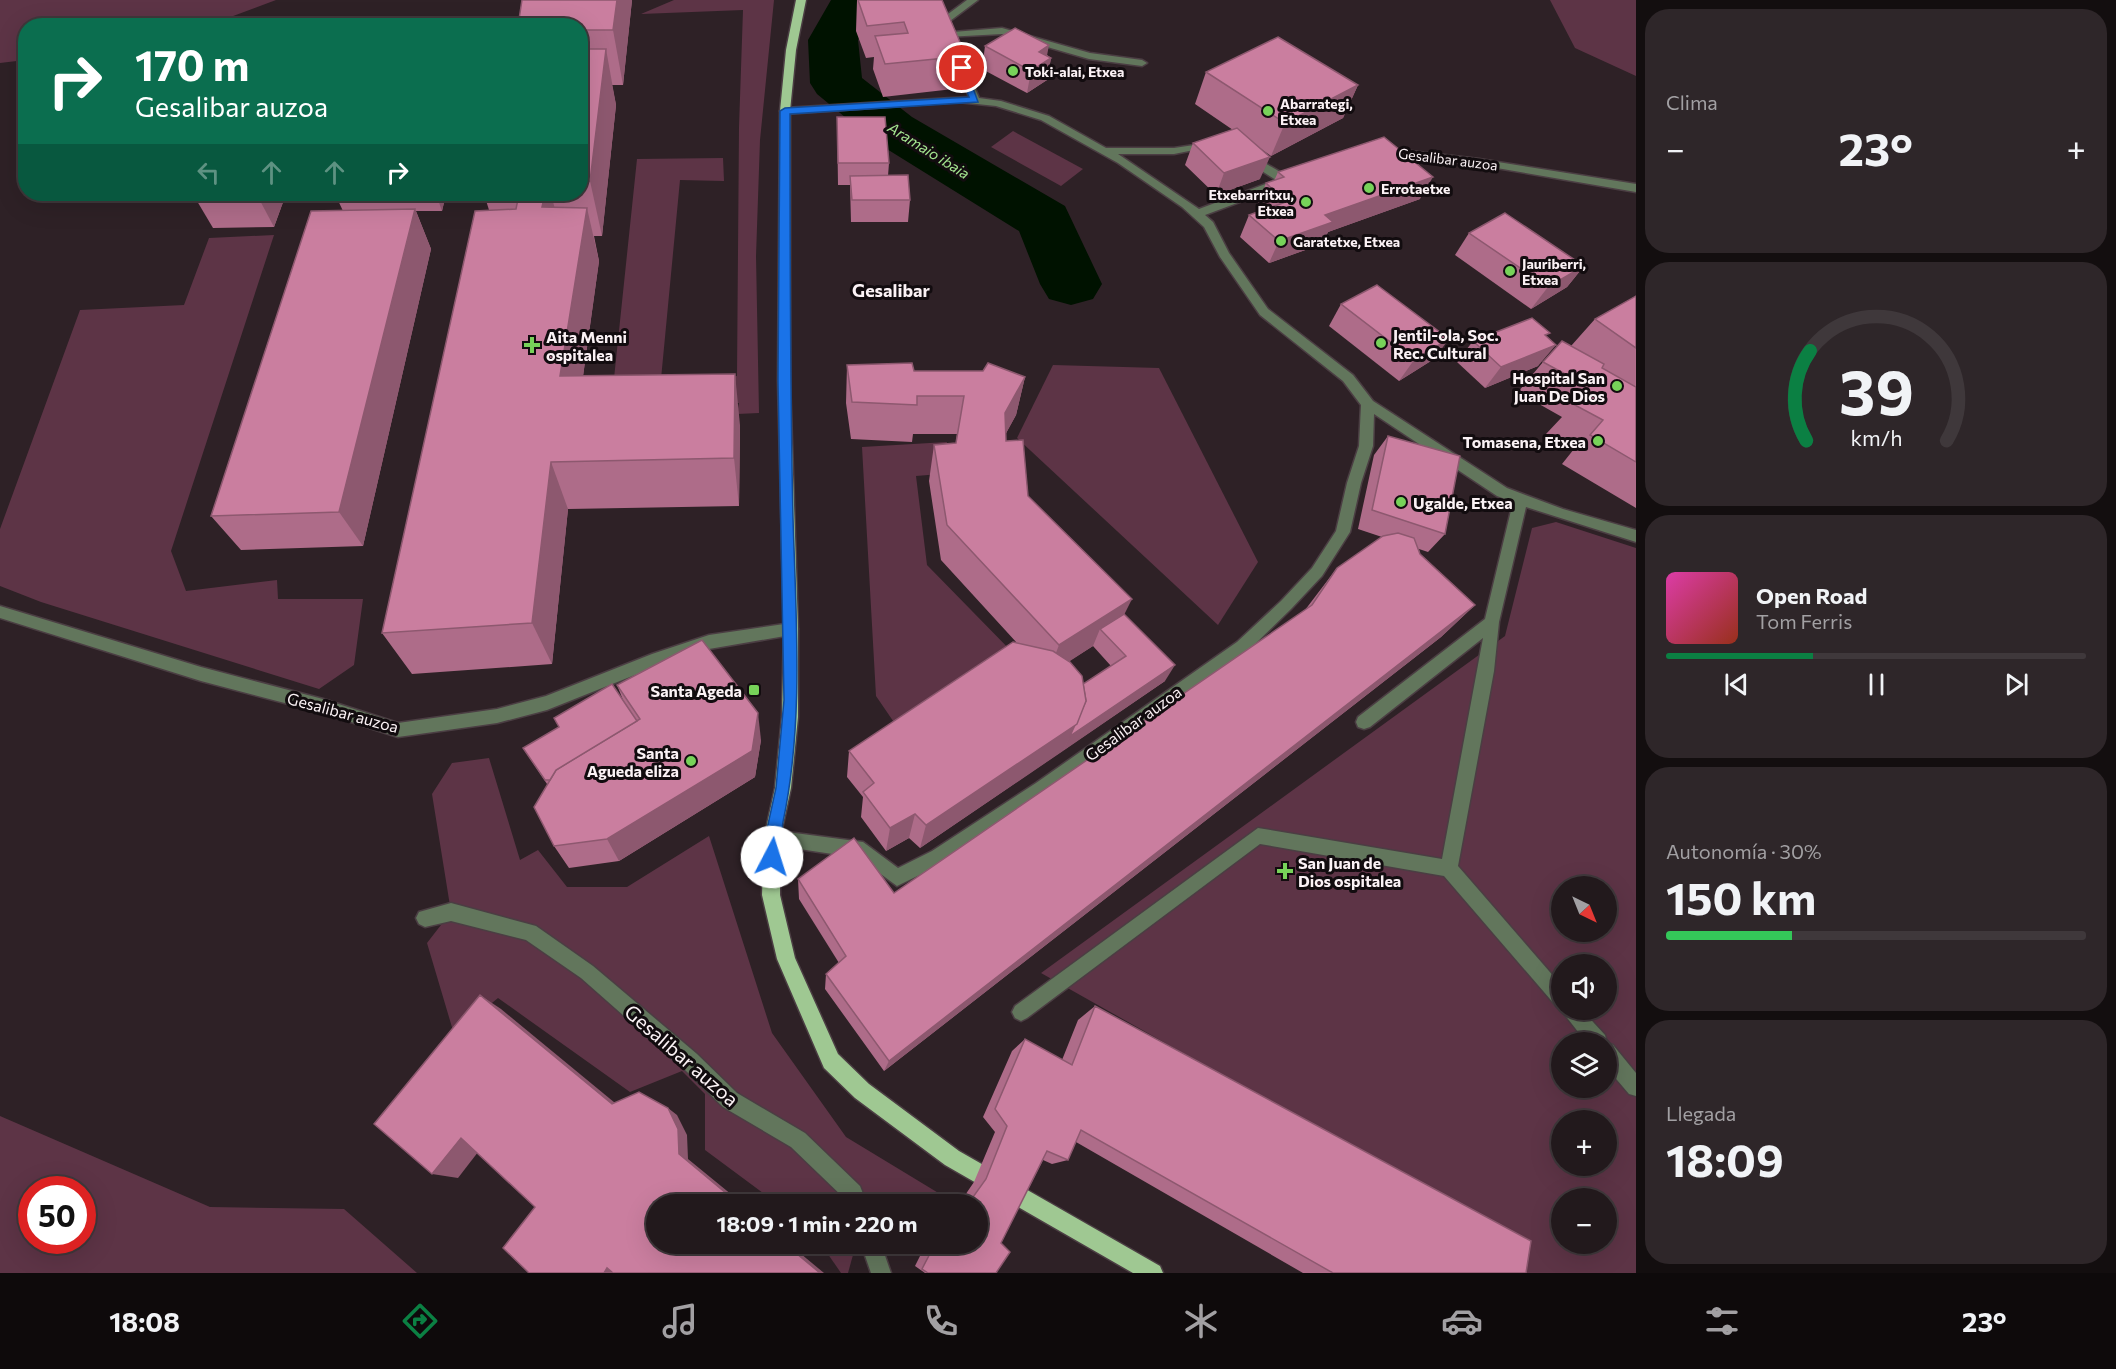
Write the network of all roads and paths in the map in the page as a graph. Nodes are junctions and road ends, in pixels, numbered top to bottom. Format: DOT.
graph roads {
  1 [pos="801,0"];
  2 [pos="973,0"];
  3 [pos="949,35"];
  4 [pos="1142,63"];
  5 [pos="975,100"];
  6 [pos="785,111"];
  7 [pos="1222,142"];
  8 [pos="1103,151"];
  9 [pos="1367,152"];
  10 [pos="1240,153"];
  11 [pos="1636,188"];
  12 [pos="1198,214"];
  13 [pos="1368,404"];
  14 [pos="1521,499"];
  15 [pos="1636,536"];
  16 [pos="0,612"];
  17 [pos="1492,622"];
  18 [pos="791,629"];
  19 [pos="1364,722"];
  20 [pos="772,838"];
  21 [pos="1449,868"];
  22 [pos="425,918"];
  23 [pos="1551,987"];
  24 [pos="1022,1012"];
  25 [pos="1579,1020"];
  26 [pos="1589,1032"];
  27 [pos="1617,1065"];
  28 [pos="1636,1087"];
  29 [pos="853,1194"];
  30 [pos="874,1254"];
  31 [pos="881,1273"];
  32 [pos="1154,1273"];
  1 -- 6 [label="main road"];
  2 -- 3 [label="street"];
  3 -- 4 [label="street"];
  3 -- 5 [label="street"];
  5 -- 6 [label="street"];
  5 -- 8 [label="street"];
  6 -- 18 [label="main road"];
  7 -- 8 [label="street"];
  8 -- 12 [label="street"];
  9 -- 11 [label="street, Gesalibar auzoa"];
  10 -- 12 [label="street"];
  12 -- 13 [label="street"];
  13 -- 14 [label="street"];
  13 -- 20 [label="street, Gesalibar auzoa"];
  14 -- 15 [label="street"];
  14 -- 17 [label="street"];
  16 -- 18 [label="street, Gesalibar auzoa"];
  17 -- 19 [label="street"];
  17 -- 21 [label="street"];
  18 -- 20 [label="main road"];
  20 -- 32 [label="main road"];
  21 -- 23 [label="street"];
  21 -- 24 [label="street"];
  22 -- 29 [label="street, Gesalibar auzoa"];
  25 -- 26 [label="street"];
  27 -- 28 [label="street"];
  30 -- 31 [label="street"];
}
